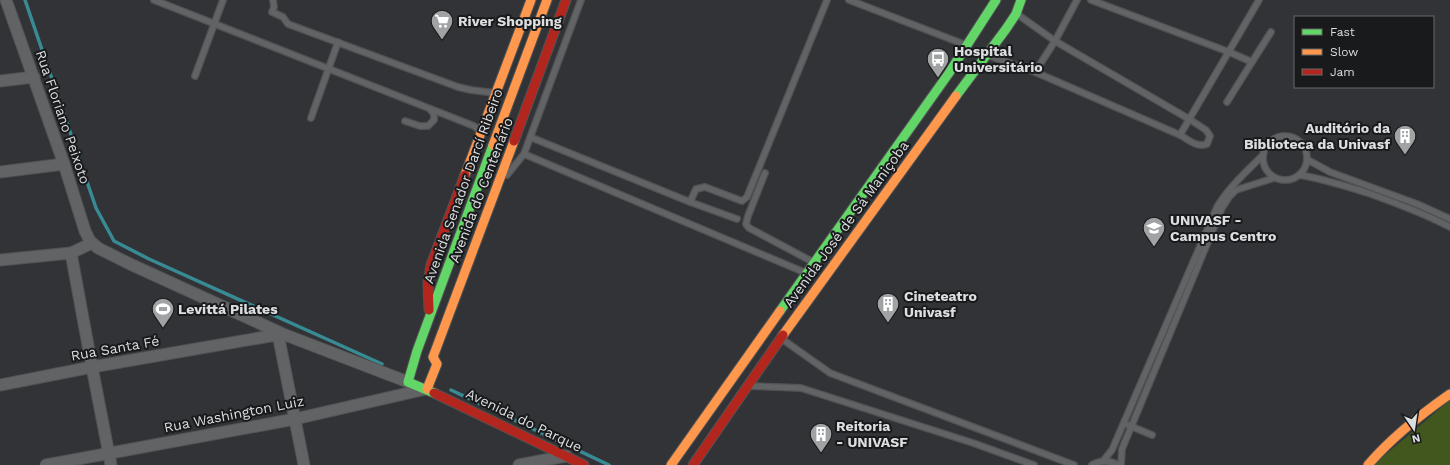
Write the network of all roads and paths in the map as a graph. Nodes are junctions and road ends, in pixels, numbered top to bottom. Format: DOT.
graph roads {
  1 [pos="6,0"];
  2 [pos="154,0"];
  3 [pos="223,0"];
  4 [pos="272,0"];
  5 [pos="531,0"];
  6 [pos="548,0"];
  7 [pos="566,0"];
  8 [pos="582,0"];
  9 [pos="826,0"];
  10 [pos="849,0"];
  11 [pos="1022,0"];
  12 [pos="1077,0"];
  13 [pos="1091,0"];
  14 [pos="1259,0"];
  15 [pos="995,1"];
  16 [pos="1010,10"];
  17 [pos="214,23"];
  18 [pos="1271,32"];
  19 [pos="1055,41"];
  20 [pos="338,42"];
  21 [pos="966,45"];
  22 [pos="1229,52"];
  23 [pos="987,55"];
  24 [pos="1252,62"];
  25 [pos="328,68"];
  26 [pos="1034,72"];
  27 [pos="195,76"];
  28 [pos="34,77"];
  29 [pos="0,81"];
  30 [pos="495,93"];
  31 [pos="1227,102"];
  32 [pos="428,107"];
  33 [pos="311,118"];
  34 [pos="1189,119"];
  35 [pos="405,121"];
  36 [pos="481,133"];
  37 [pos="1180,135"];
  38 [pos="530,137"];
  39 [pos="524,154"];
  40 [pos="1263,155"];
  41 [pos="1308,160"];
  42 [pos="64,164"];
  43 [pos="0,172"];
  44 [pos="765,173"];
  45 [pos="1300,175"];
  46 [pos="1274,178"];
  47 [pos="498,184"];
  48 [pos="690,202"];
  49 [pos="737,219"];
  50 [pos="1450,219"];
  51 [pos="1450,227"];
  52 [pos="92,243"];
  53 [pos="71,253"];
  54 [pos="0,260"];
  55 [pos="815,263"];
  56 [pos="807,274"];
  57 [pos="430,315"];
  58 [pos="280,334"];
  59 [pos="780,337"];
  60 [pos="417,351"];
  61 [pos="435,360"];
  62 [pos="92,367"];
  63 [pos="408,382"];
  64 [pos="0,385"];
  65 [pos="746,386"];
  66 [pos="427,389"];
  67 [pos="1450,394"];
  68 [pos="451,400"];
  69 [pos="295,419"];
  70 [pos="1123,423"];
  71 [pos="1131,427"];
  72 [pos="1152,435"];
  73 [pos="109,453"];
  74 [pos="567,456"];
  75 [pos="1103,461"];
  76 [pos="46,465"];
  77 [pos="111,465"];
  78 [pos="304,465"];
  79 [pos="520,465"];
  80 [pos="584,465"];
  81 [pos="671,465"];
  82 [pos="693,465"];
  83 [pos="1034,465"];
  84 [pos="1074,465"];
  85 [pos="1092,465"];
  86 [pos="1118,465"];
  87 [pos="1121,465"];
  88 [pos="1368,465"];
  1 -- 28 [label="street, Rua Floriano Peixoto"];
  2 -- 17 [label="lane"];
  3 -- 17 [label="lane"];
  4 -- 20 [label="lane"];
  5 -- 30 [label="main road"];
  6 -- 57 [label="main road, Avenida Senador Darcí Ribeiro"];
  7 -- 47 [label="main road, Avenida do Centenário"];
  8 -- 38 [label="lane"];
  9 -- 48 [label="lane"];
  10 -- 21 [label="lane"];
  11 -- 16 [label="main road, Avenida José de Sá Maniçoba"];
  12 -- 19 [label="lane"];
  13 -- 22 [label="lane"];
  14 -- 22 [label="lane"];
  15 -- 16 [label="main road"];
  15 -- 21 [label="main road, Avenida José de Sá Maniçoba"];
  16 -- 19 [label="lane"];
  16 -- 23 [label="main road, Avenida José de Sá Maniçoba"];
  17 -- 25 [label="lane"];
  17 -- 27 [label="lane"];
  18 -- 24 [label="lane"];
  19 -- 26 [label="lane"];
  19 -- 34 [label="lane"];
  20 -- 25 [label="lane"];
  20 -- 30 [label="lane"];
  21 -- 23 [label="main road"];
  21 -- 55 [label="main road, Avenida José de Sá Maniçoba"];
  22 -- 24 [label="lane"];
  22 -- 34 [label="lane"];
  23 -- 26 [label="lane"];
  23 -- 59 [label="main road, Avenida José de Sá Maniçoba"];
  24 -- 31 [label="lane"];
  25 -- 32 [label="lane"];
  25 -- 33 [label="lane"];
  26 -- 37 [label="lane"];
  28 -- 29 [label="street"];
  28 -- 42 [label="street, Rua Floriano Peixoto"];
  30 -- 36 [label="main road"];
  32 -- 35 [label="lane"];
  32 -- 36 [label="lane"];
  34 -- 37 [label="lane"];
  34 -- 37 [label="lane"];
  36 -- 57 [label="main road"];
  38 -- 39 [label="lane"];
  38 -- 48 [label="lane"];
  39 -- 47 [label="lane"];
  39 -- 56 [label="lane"];
  40 -- 41 [label="lane"];
  40 -- 46 [label="lane"];
  40 -- 70 [label="lane"];
  41 -- 45 [label="lane"];
  41 -- 50 [label="lane"];
  42 -- 43 [label="street"];
  42 -- 52 [label="street, Rua Floriano Peixoto"];
  44 -- 55 [label="lane"];
  45 -- 46 [label="lane"];
  45 -- 51 [label="lane"];
  46 -- 71 [label="lane"];
  47 -- 61 [label="main road, Avenida do Centenário"];
  48 -- 49 [label="lane"];
  52 -- 53 [label="street"];
  52 -- 58 [label="street"];
  53 -- 54 [label="street"];
  53 -- 62 [label="street"];
  55 -- 56 [label="main road, Avenida José de Sá Maniçoba"];
  56 -- 81 [label="main road, Avenida José de Sá Maniçoba"];
  57 -- 60 [label="main road, Avenida Senador Darcí Ribeiro"];
  58 -- 62 [label="street, Rua Santa Fé"];
  58 -- 63 [label="street"];
  58 -- 69 [label="street"];
  59 -- 65 [label="main road, Avenida José de Sá Maniçoba"];
  59 -- 84 [label="lane"];
  60 -- 61 [label="main road"];
  60 -- 63 [label="main road, Avenida Senador Darcí Ribeiro"];
  61 -- 66 [label="main road, Avenida do Centenário"];
  61 -- 68 [label="main road"];
  62 -- 64 [label="street, Rua Santa Fé"];
  62 -- 73 [label="street"];
  63 -- 66 [label="main road, Avenida do Parque"];
  65 -- 82 [label="main road, Avenida José de Sá Maniçoba"];
  65 -- 83 [label="lane"];
  66 -- 68 [label="main road, Avenida do Parque"];
  66 -- 69 [label="street, Rua Washington Luiz"];
  67 -- 88 [label="main road"];
  68 -- 74 [label="main road, Avenida do Parque"];
  69 -- 73 [label="street, Rua Washington Luiz"];
  69 -- 78 [label="street"];
  70 -- 71 [label="lane"];
  70 -- 75 [label="lane"];
  71 -- 72 [label="lane"];
  71 -- 87 [label="lane"];
  73 -- 76 [label="street, Rua Washington Luiz"];
  73 -- 77 [label="street"];
  74 -- 79 [label="street"];
  74 -- 80 [label="main road, Avenida do Parque"];
  75 -- 85 [label="lane"];
  75 -- 86 [label="lane"];
}
